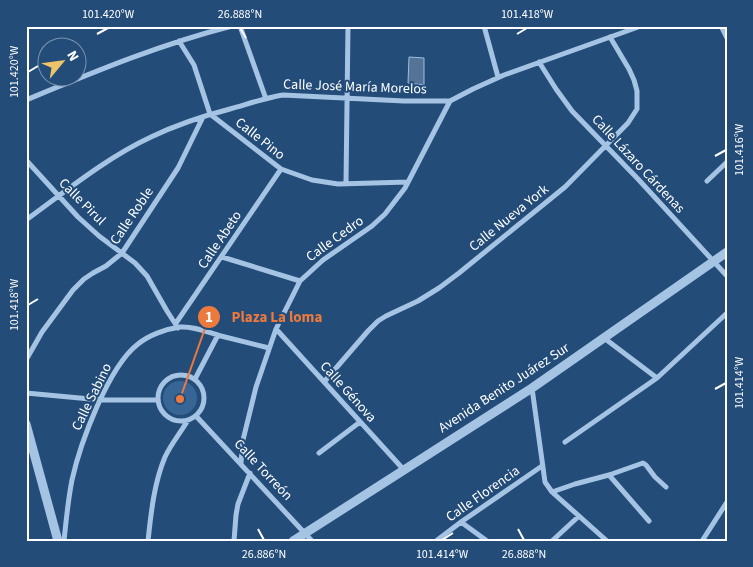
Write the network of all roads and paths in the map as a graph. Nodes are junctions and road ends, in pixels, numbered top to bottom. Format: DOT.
graph roads {
  1 [pos="232,26"];
  2 [pos="240,26"];
  3 [pos="348,26"];
  4 [pos="484,26"];
  5 [pos="640,26"];
  6 [pos="721,26"];
  7 [pos="610,37"];
  8 [pos="727,38"];
  9 [pos="179,41"];
  10 [pos="539,62"];
  11 [pos="498,77"];
  12 [pos="266,98"];
  13 [pos="348,99"];
  14 [pos="26,100"];
  15 [pos="450,101"];
  16 [pos="210,114"];
  17 [pos="203,117"];
  18 [pos="605,146"];
  19 [pos="26,160"];
  20 [pos="727,162"];
  21 [pos="281,169"];
  22 [pos="707,181"];
  23 [pos="408,182"];
  24 [pos="346,183"];
  25 [pos="58,196"];
  26 [pos="26,220"];
  27 [pos="727,252"];
  28 [pos="122,253"];
  29 [pos="222,257"];
  30 [pos="713,261"];
  31 [pos="727,276"];
  32 [pos="300,281"];
  33 [pos="727,313"];
  34 [pos="177,325"];
  35 [pos="276,329"];
  36 [pos="218,335"];
  37 [pos="604,338"];
  38 [pos="269,348"];
  39 [pos="26,360"];
  40 [pos="657,378"];
  41 [pos="195,379"];
  42 [pos="324,382"];
  43 [pos="532,388"];
  44 [pos="26,393"];
  45 [pos="101,400"];
  46 [pos="158,400"];
  47 [pos="196,416"];
  48 [pos="188,420"];
  49 [pos="360,422"];
  50 [pos="26,424"];
  51 [pos="565,442"];
  52 [pos="319,453"];
  53 [pos="241,463"];
  54 [pos="542,466"];
  55 [pos="404,470"];
  56 [pos="250,474"];
  57 [pos="609,475"];
  58 [pos="666,487"];
  59 [pos="552,492"];
  60 [pos="727,502"];
  61 [pos="579,516"];
  62 [pos="649,521"];
  63 [pos="461,522"];
  64 [pos="298,538"];
  65 [pos="58,541"];
  66 [pos="64,541"];
  67 [pos="148,541"];
  68 [pos="234,541"];
  69 [pos="312,541"];
  70 [pos="436,541"];
  71 [pos="487,541"];
  72 [pos="552,541"];
  73 [pos="607,541"];
  74 [pos="702,541"];
  1 -- 9 [label="street"];
  2 -- 12 [label="street"];
  3 -- 13 [label="street"];
  4 -- 11 [label="street"];
  5 -- 7 [label="street, Calle José María Morelos"];
  6 -- 8 [label="street"];
  7 -- 10 [label="street, Calle José María Morelos"];
  7 -- 18 [label="street, Calle Nueva York"];
  9 -- 14 [label="street"];
  9 -- 16 [label="street"];
  10 -- 11 [label="street, Calle José María Morelos"];
  10 -- 18 [label="street, Calle Lázaro Cárdenas"];
  11 -- 15 [label="street, Calle José María Morelos"];
  12 -- 13 [label="street, Calle José María Morelos"];
  12 -- 16 [label="street, Calle José María Morelos"];
  13 -- 15 [label="street, Calle José María Morelos"];
  13 -- 24 [label="street"];
  15 -- 23 [label="street, Calle Cedro"];
  16 -- 17 [label="street, Calle José María Morelos"];
  16 -- 21 [label="street, Calle Pino"];
  17 -- 25 [label="street, Calle José María Morelos"];
  17 -- 28 [label="street, Calle Roble"];
  18 -- 30 [label="street, Calle Lázaro Cárdenas"];
  18 -- 42 [label="street, Calle Nueva York"];
  19 -- 25 [label="street, Calle Pirul"];
  20 -- 22 [label="street"];
  21 -- 24 [label="street, Calle Pino"];
  21 -- 29 [label="street, Calle Abeto"];
  23 -- 24 [label="street, Calle Pino"];
  23 -- 32 [label="street, Calle Cedro"];
  25 -- 26 [label="street, Calle José María Morelos"];
  25 -- 28 [label="street, Calle Pirul"];
  27 -- 30 [label="street, Avenida Benito Juárez Sur"];
  28 -- 34 [label="street, Calle Pirul"];
  28 -- 39 [label="street, Calle Roble"];
  29 -- 32 [label="street"];
  29 -- 34 [label="street, Calle Abeto"];
  30 -- 31 [label="street, Calle Lázaro Cárdenas"];
  30 -- 37 [label="street, Avenida Benito Juárez Sur"];
  32 -- 35 [label="street, Calle Cedro"];
  33 -- 40 [label="street"];
  34 -- 36 [label="street, Calle Sabino"];
  34 -- 45 [label="street, Calle Sabino"];
  35 -- 38 [label="street, Calle Cedro"];
  35 -- 42 [label="street, Calle Génova"];
  36 -- 38 [label="street, Calle Sabino"];
  36 -- 41 [label="street"];
  37 -- 40 [label="street"];
  37 -- 43 [label="street, Avenida Benito Juárez Sur"];
  38 -- 53 [label="street, Calle Cedro"];
  40 -- 51 [label="street"];
  41 -- 46 [label="street"];
  41 -- 47 [label="street"];
  42 -- 49 [label="street, Calle Génova"];
  43 -- 54 [label="street"];
  43 -- 55 [label="street, Avenida Benito Juárez Sur"];
  44 -- 45 [label="street"];
  45 -- 46 [label="street"];
  45 -- 66 [label="street, Calle Sabino"];
  46 -- 48 [label="street"];
  47 -- 48 [label="street"];
  47 -- 53 [label="street, Calle Torreón"];
  48 -- 67 [label="street"];
  49 -- 52 [label="street"];
  49 -- 55 [label="street, Calle Génova"];
  50 -- 65 [label="street"];
  53 -- 56 [label="street, Calle Torreón"];
  54 -- 59 [label="street"];
  54 -- 63 [label="street, Calle Florencia"];
  55 -- 64 [label="street, Avenida Benito Juárez Sur"];
  56 -- 64 [label="street, Calle Torreón"];
  56 -- 68 [label="street"];
  57 -- 58 [label="street"];
  57 -- 59 [label="street"];
  57 -- 62 [label="street"];
  59 -- 61 [label="street"];
  60 -- 74 [label="street"];
  61 -- 72 [label="street"];
  61 -- 73 [label="street"];
  63 -- 70 [label="street, Calle Florencia"];
  63 -- 71 [label="street"];
  64 -- 69 [label="street, Calle Torreón"];
}
